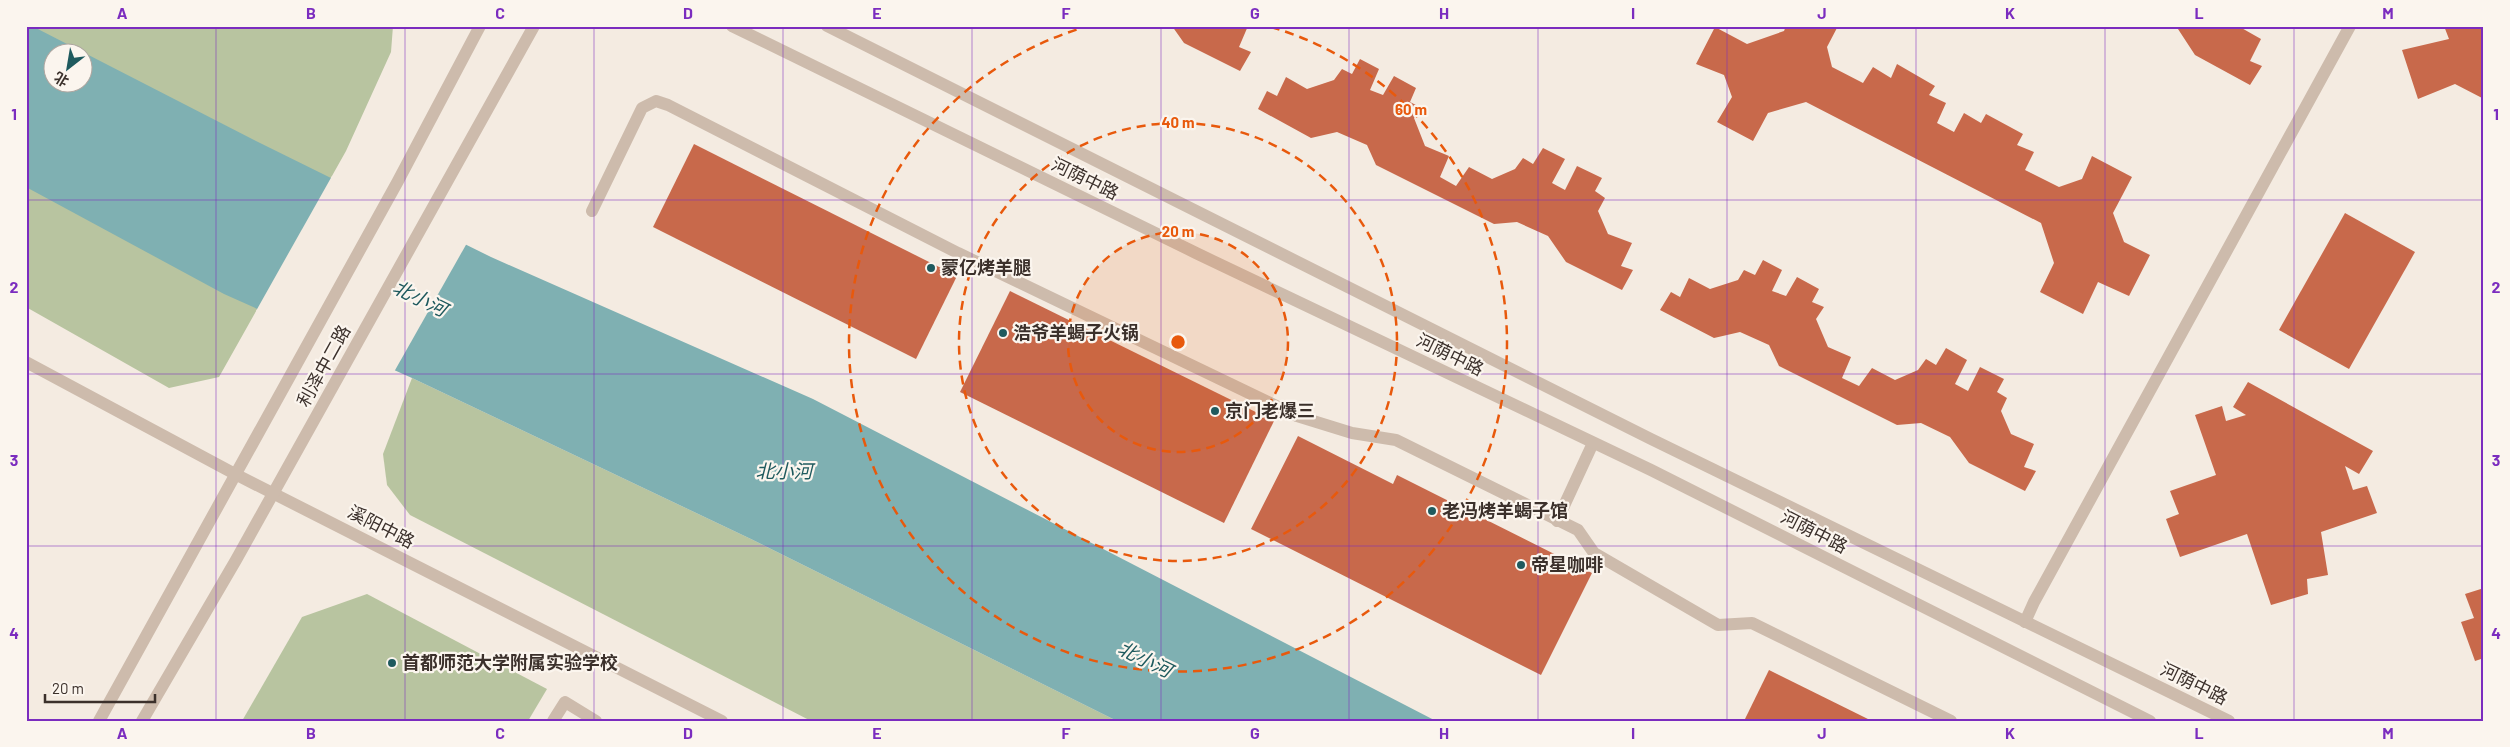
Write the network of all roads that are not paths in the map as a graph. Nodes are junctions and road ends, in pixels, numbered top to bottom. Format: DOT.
graph roads {
  1 [pos="480,26"];
  2 [pos="534,26"];
  3 [pos="732,26"];
  4 [pos="826,26"];
  5 [pos="2350,26"];
  6 [pos="592,211"];
  7 [pos="26,362"];
  8 [pos="1593,443"];
  9 [pos="235,474"];
  10 [pos="274,492"];
  11 [pos="1557,521"];
  12 [pos="2025,622"];
  13 [pos="99,721"];
  14 [pos="142,721"];
  15 [pos="553,721"];
  16 [pos="596,721"];
  17 [pos="722,721"];
  18 [pos="1951,721"];
  19 [pos="2150,721"];
  20 [pos="2229,721"];
  1 -- 9 [label="street, 利泽中二路"];
  2 -- 10 [label="street, 利泽中二路"];
  3 -- 8 [label="street, 河荫中路"];
  4 -- 12 [label="street, 河荫中路"];
  5 -- 12 [label="street"];
  6 -- 11 [label="street"];
  7 -- 9 [label="street, 溪阳中路"];
  8 -- 11 [label="street"];
  8 -- 19 [label="street, 河荫中路"];
  9 -- 10 [label="street, 溪阳中路"];
  9 -- 13 [label="street, 利泽中二路"];
  10 -- 14 [label="street, 利泽中二路"];
  10 -- 17 [label="street, 溪阳中路"];
  11 -- 18 [label="street"];
  12 -- 20 [label="street, 河荫中路"];
  15 -- 16 [label="street"];
}
